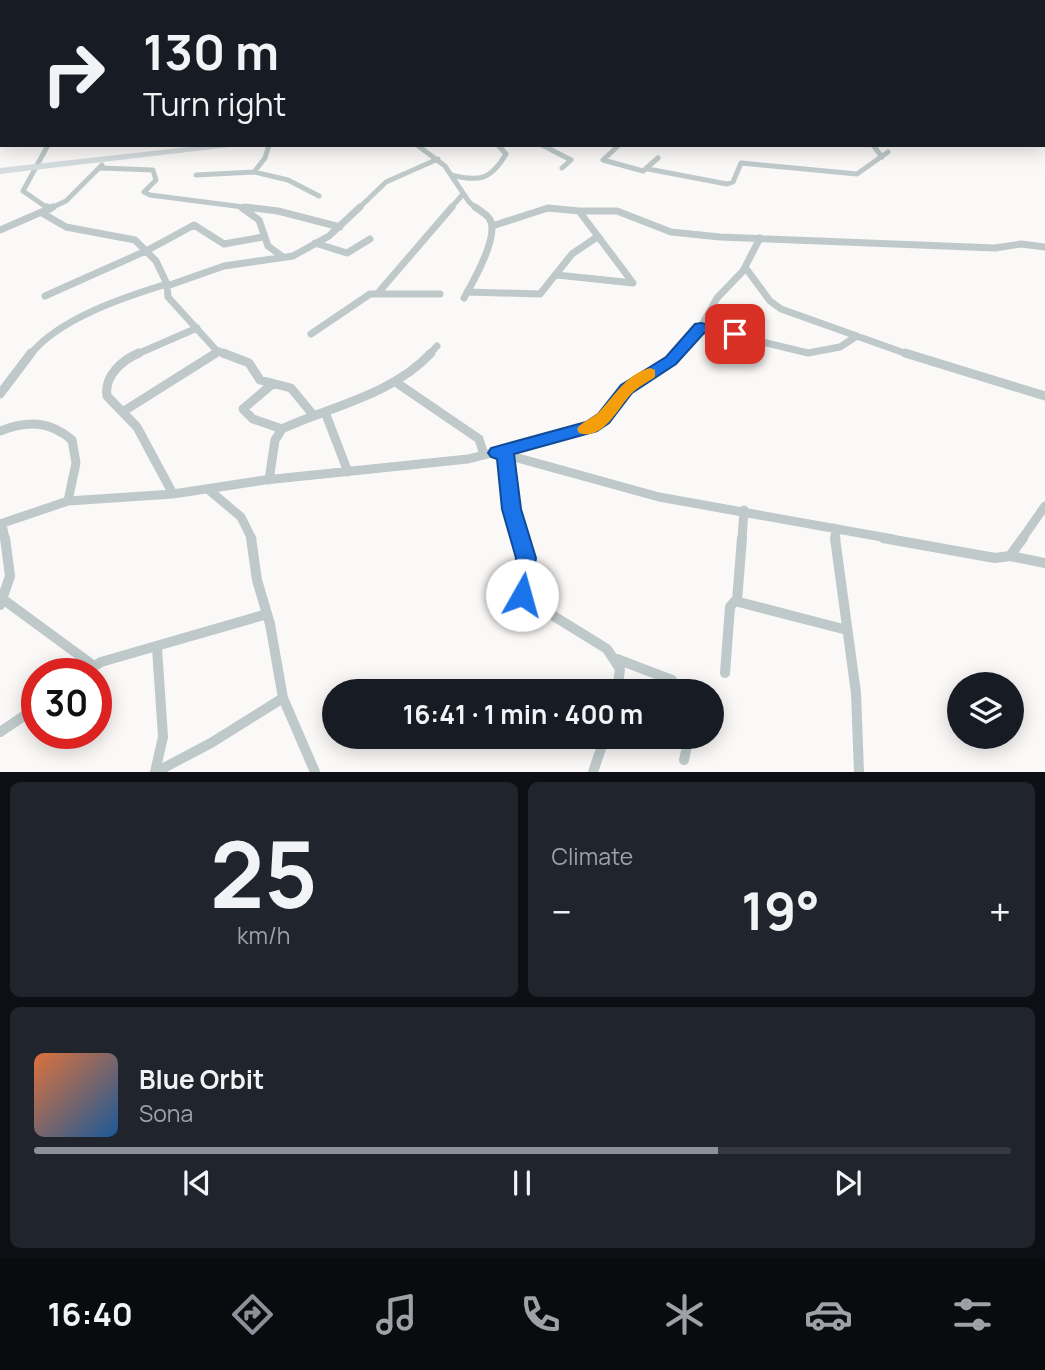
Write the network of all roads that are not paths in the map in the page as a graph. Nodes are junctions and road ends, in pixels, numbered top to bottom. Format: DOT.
graph roads {
  1 [pos="47,147"];
  2 [pos="213,147"];
  3 [pos="268,147"];
  4 [pos="420,147"];
  5 [pos="500,147"];
  6 [pos="546,147"];
  7 [pos="617,147"];
  8 [pos="875,147"];
  9 [pos="658,158"];
  10 [pos="438,159"];
  11 [pos="108,160"];
  12 [pos="34,168"];
  13 [pos="100,168"];
  14 [pos="562,168"];
  15 [pos="648,169"];
  16 [pos="0,171"];
  17 [pos="254,172"];
  18 [pos="197,175"];
  19 [pos="451,175"];
  20 [pos="463,194"];
  21 [pos="319,196"];
  22 [pos="242,208"];
  23 [pos="50,209"];
  24 [pos="579,211"];
  25 [pos="42,213"];
  26 [pos="492,226"];
  27 [pos="340,227"];
  28 [pos="0,230"];
  29 [pos="263,237"];
  30 [pos="597,237"];
  31 [pos="760,238"];
  32 [pos="370,239"];
  33 [pos="315,243"];
  34 [pos="1045,247"];
  35 [pos="148,250"];
  36 [pos="285,258"];
  37 [pos="745,267"];
  38 [pos="556,275"];
  39 [pos="167,285"];
  40 [pos="378,293"];
  41 [pos="440,294"];
  42 [pos="45,296"];
  43 [pos="701,327"];
  44 [pos="197,328"];
  45 [pos="311,334"];
  46 [pos="857,336"];
  47 [pos="437,346"];
  48 [pos="219,351"];
  49 [pos="397,383"];
  50 [pos="270,386"];
  51 [pos="0,394"];
  52 [pos="1045,396"];
  53 [pos="124,411"];
  54 [pos="325,412"];
  55 [pos="314,416"];
  56 [pos="282,429"];
  57 [pos="0,431"];
  58 [pos="501,454"];
  59 [pos="484,455"];
  60 [pos="348,472"];
  61 [pos="269,480"];
  62 [pos="209,490"];
  63 [pos="173,494"];
  64 [pos="68,501"];
  65 [pos="1045,506"];
  66 [pos="744,510"];
  67 [pos="1,524"];
  68 [pos="834,528"];
  69 [pos="1010,556"];
  70 [pos="1045,564"];
  71 [pos="737,601"];
  72 [pos="2,603"];
  73 [pos="267,614"];
  74 [pos="847,630"];
  75 [pos="157,648"];
  76 [pos="82,658"];
  77 [pos="617,659"];
  78 [pos="112,661"];
  79 [pos="724,673"];
  80 [pos="619,679"];
  81 [pos="669,679"];
  82 [pos="283,698"];
  83 [pos="21,718"];
  84 [pos="0,732"];
  85 [pos="601,749"];
  86 [pos="686,749"];
  87 [pos="684,760"];
  88 [pos="155,772"];
  89 [pos="315,772"];
  90 [pos="593,772"];
  91 [pos="859,772"];
  1 -- 12 [label="street"];
  2 -- 11 [label="main road"];
  3 -- 17 [label="street"];
  4 -- 10 [label="street"];
  5 -- 19 [label="street"];
  6 -- 14 [label="street"];
  7 -- 15 [label="street"];
  8 -- 15 [label="street"];
  9 -- 15 [label="street"];
  10 -- 19 [label="street"];
  10 -- 27 [label="street"];
  11 -- 12 [label="main road"];
  11 -- 13 [label="street"];
  12 -- 16 [label="main road"];
  12 -- 23 [label="street"];
  13 -- 22 [label="street"];
  13 -- 23 [label="street"];
  17 -- 18 [label="street"];
  17 -- 21 [label="street"];
  19 -- 20 [label="street"];
  20 -- 26 [label="street"];
  20 -- 40 [label="street"];
  22 -- 27 [label="street"];
  22 -- 29 [label="street"];
  23 -- 25 [label="street"];
  24 -- 26 [label="street"];
  24 -- 30 [label="street"];
  24 -- 31 [label="street"];
  25 -- 28 [label="street"];
  25 -- 35 [label="street"];
  26 -- 38 [label="street"];
  27 -- 33 [label="street"];
  29 -- 35 [label="street"];
  29 -- 36 [label="street"];
  30 -- 38 [label="street"];
  30 -- 38 [label="street"];
  31 -- 34 [label="street"];
  31 -- 37 [label="street"];
  32 -- 33 [label="street"];
  33 -- 36 [label="street"];
  35 -- 39 [label="street"];
  35 -- 42 [label="street"];
  36 -- 39 [label="street"];
  37 -- 43 [label="street"];
  37 -- 46 [label="street"];
  39 -- 44 [label="street"];
  39 -- 51 [label="street"];
  40 -- 41 [label="street"];
  40 -- 45 [label="street"];
  43 -- 46 [label="street"];
  43 -- 58 [label="street"];
  44 -- 48 [label="street"];
  44 -- 53 [label="street"];
  46 -- 52 [label="street"];
  47 -- 49 [label="street"];
  48 -- 50 [label="street"];
  48 -- 53 [label="street"];
  49 -- 54 [label="street"];
  49 -- 59 [label="street"];
  50 -- 55 [label="street"];
  50 -- 56 [label="street"];
  53 -- 63 [label="street"];
  54 -- 55 [label="street"];
  54 -- 60 [label="street"];
  55 -- 56 [label="street"];
  56 -- 61 [label="street"];
  57 -- 64 [label="street"];
  58 -- 59 [label="street"];
  58 -- 66 [label="street"];
  58 -- 77 [label="street"];
  59 -- 60 [label="street"];
  60 -- 61 [label="street"];
  61 -- 62 [label="street"];
  62 -- 63 [label="street"];
  62 -- 73 [label="street"];
  63 -- 64 [label="street"];
  64 -- 67 [label="street"];
  65 -- 69 [label="street"];
  66 -- 68 [label="street"];
  66 -- 71 [label="street"];
  67 -- 72 [label="street"];
  68 -- 69 [label="street"];
  68 -- 74 [label="street"];
  69 -- 70 [label="street"];
  71 -- 74 [label="street"];
  71 -- 79 [label="street"];
  72 -- 76 [label="street"];
  73 -- 75 [label="street"];
  73 -- 82 [label="street"];
  74 -- 91 [label="street"];
  75 -- 78 [label="street"];
  75 -- 88 [label="street"];
  77 -- 80 [label="street"];
  77 -- 81 [label="street"];
  82 -- 88 [label="street"];
  82 -- 89 [label="street"];
  83 -- 84 [label="street"];
  85 -- 90 [label="street"];
  86 -- 87 [label="street"];
}
